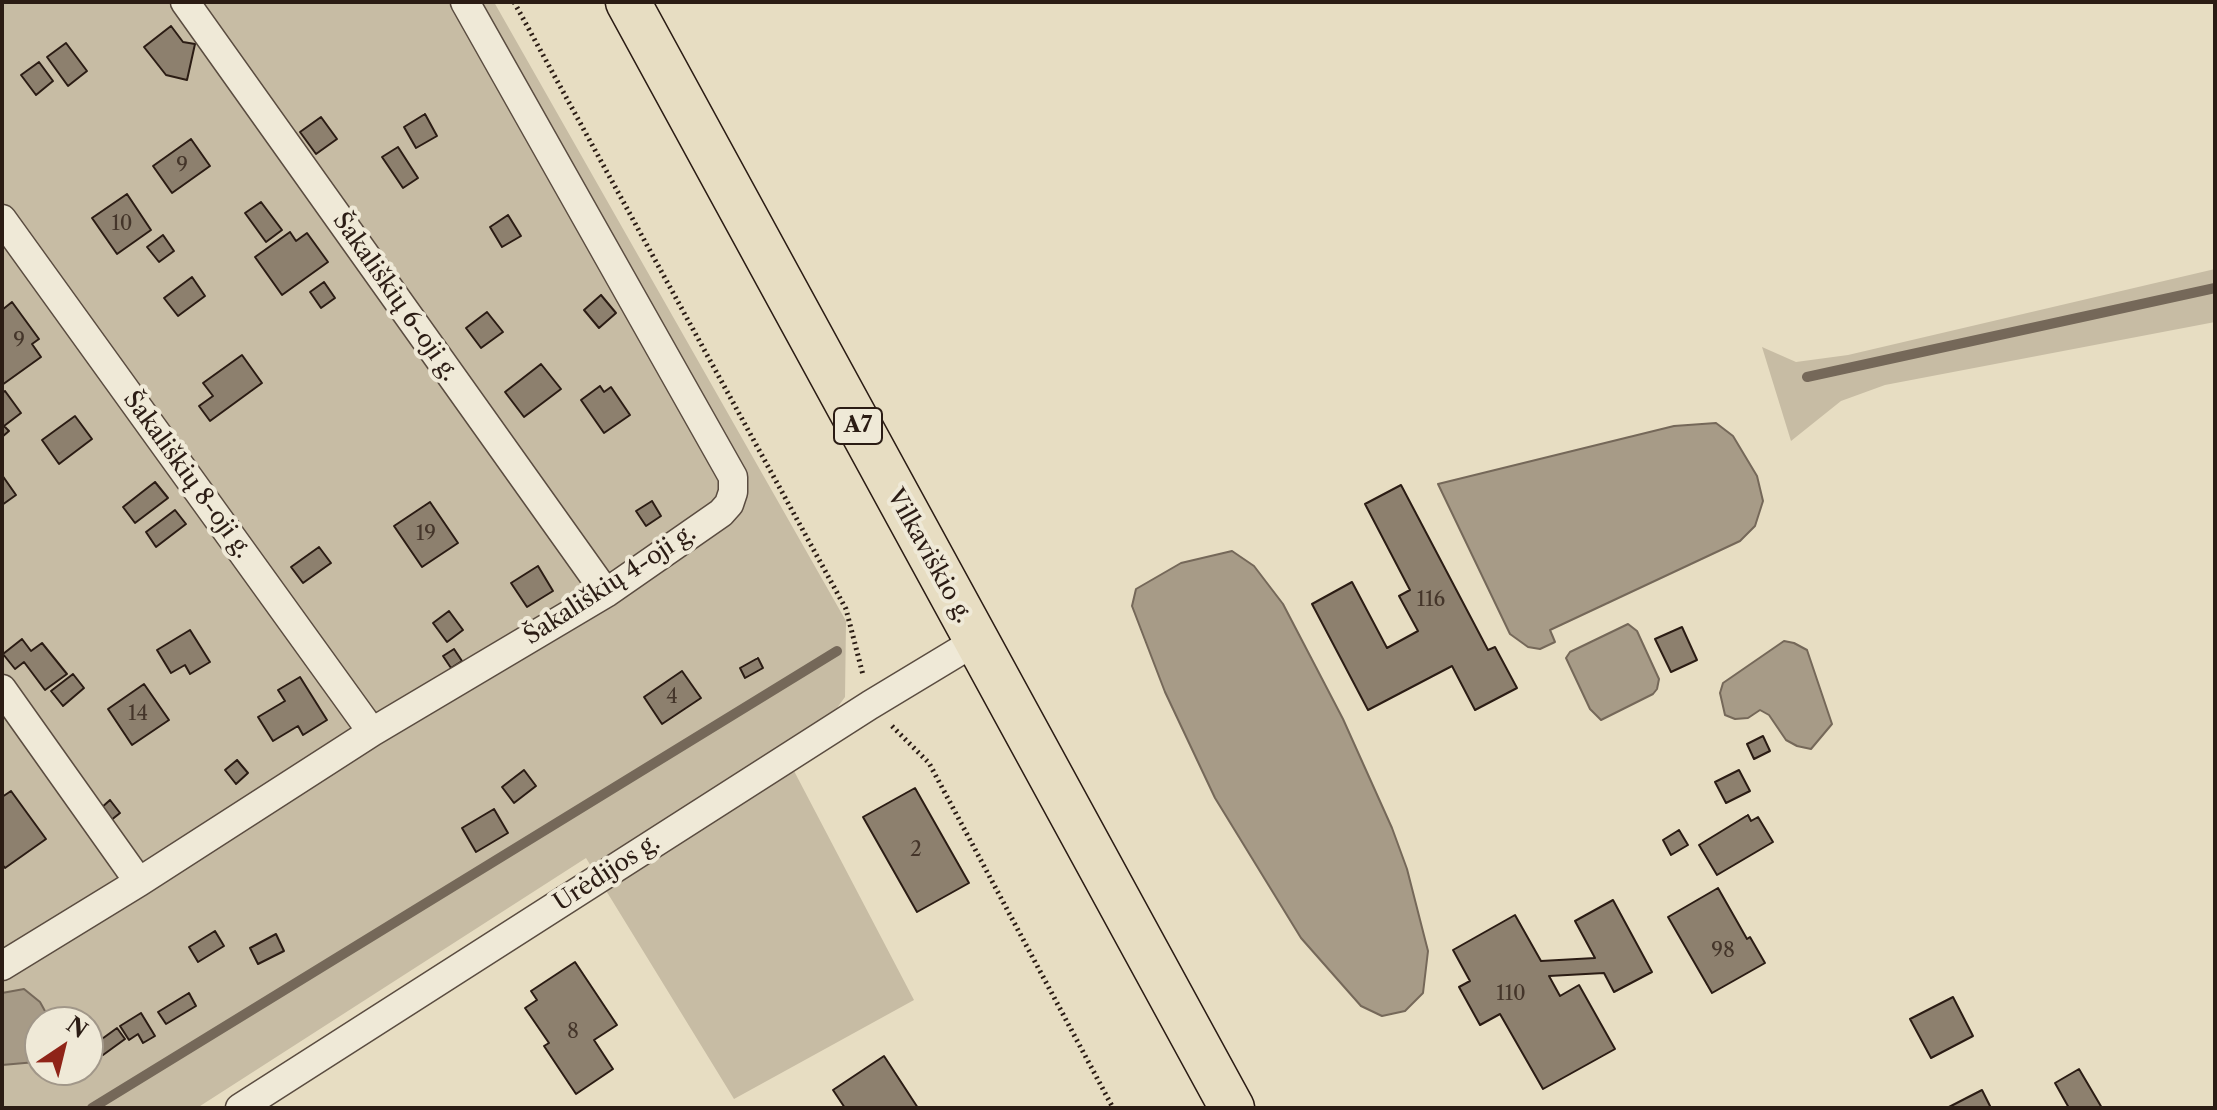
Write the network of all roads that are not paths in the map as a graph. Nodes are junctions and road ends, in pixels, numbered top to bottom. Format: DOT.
graph roads {
  1 [pos="185,2"];
  2 [pos="465,2"];
  3 [pos="628,2"];
  4 [pos="2,219"];
  5 [pos="606,593"];
  6 [pos="976,641"];
  7 [pos="2,689"];
  8 [pos="372,732"];
  9 [pos="139,882"];
  10 [pos="2,966"];
  11 [pos="240,1108"];
  12 [pos="1232,1108"];
  1 -- 5 [label="street, Šakališkių 6-oji g."];
  2 -- 5 [label="street, Šakališkių 4-oji g."];
  3 -- 6 [label="highway, Vilkaviškio g. / A7"];
  4 -- 8 [label="street, Šakališkių 8-oji g."];
  5 -- 8 [label="street, Šakališkių 4-oji g."];
  6 -- 11 [label="street, Urėdijos g."];
  6 -- 12 [label="highway, Vilkaviškio g. / A7"];
  7 -- 9 [label="street"];
  8 -- 9 [label="street, Šakališkių 4-oji g."];
  9 -- 10 [label="street, Šakališkių 4-oji g."];
}
